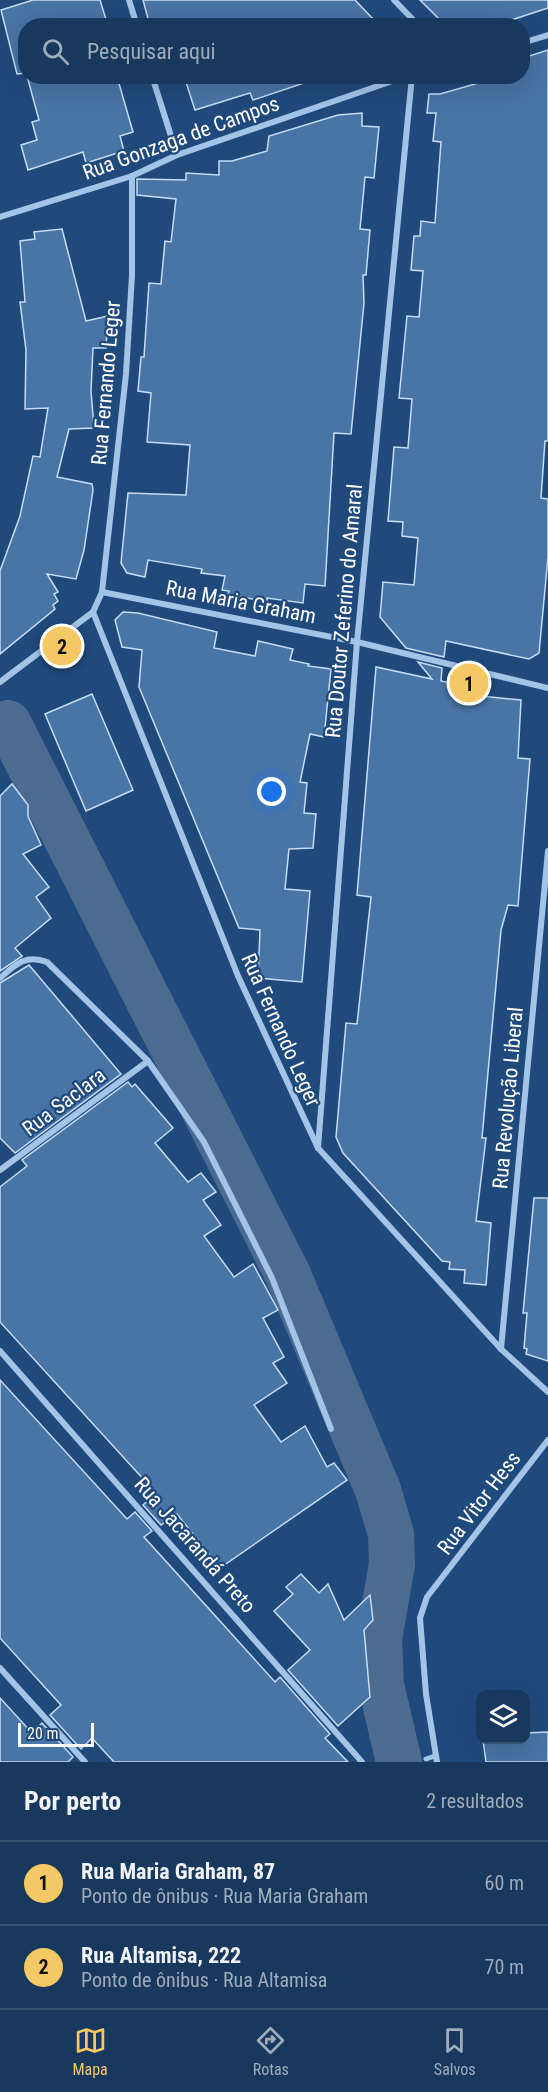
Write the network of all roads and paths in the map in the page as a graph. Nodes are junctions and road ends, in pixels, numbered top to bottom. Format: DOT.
graph roads {
  1 [pos="129,0"];
  2 [pos="394,0"];
  3 [pos="135,18"];
  4 [pos="411,18"];
  5 [pos="548,35"];
  6 [pos="530,41"];
  7 [pos="155,84"];
  8 [pos="384,84"];
  9 [pos="411,84"];
  10 [pos="177,155"];
  11 [pos="132,176"];
  12 [pos="0,217"];
  13 [pos="102,592"];
  14 [pos="93,612"];
  15 [pos="357,642"];
  16 [pos="1,682"];
  17 [pos="548,688"];
  18 [pos="548,851"];
  19 [pos="0,978"];
  20 [pos="148,1061"];
  21 [pos="318,1148"];
  22 [pos="0,1170"];
  23 [pos="501,1349"];
  24 [pos="0,1351"];
  25 [pos="548,1392"];
  26 [pos="331,1429"];
  27 [pos="548,1440"];
  28 [pos="0,1668"];
  29 [pos="426,1759"];
  30 [pos="436,1759"];
  31 [pos="85,1762"];
  32 [pos="362,1762"];
  1 -- 3 [label="street"];
  2 -- 4 [label="street"];
  5 -- 6 [label="street"];
  7 -- 10 [label="street"];
  8 -- 10 [label="street, Rua Gonzaga de Campos"];
  9 -- 15 [label="street, Rua Doutor Zeferino do Amaral"];
  10 -- 11 [label="street, Rua Gonzaga de Campos"];
  11 -- 12 [label="street, Rua Gonzaga de Campos"];
  11 -- 13 [label="street, Rua Fernando Leger"];
  13 -- 14 [label="street, Rua Fernando Leger"];
  13 -- 15 [label="street, Rua Maria Graham"];
  14 -- 16 [label="street"];
  14 -- 21 [label="street, Rua Fernando Leger"];
  15 -- 17 [label="street, Rua Maria Graham"];
  15 -- 21 [label="street, Rua Doutor Zeferino do Amaral"];
  18 -- 23 [label="street, Rua Revolução Liberal"];
  19 -- 20 [label="street"];
  20 -- 22 [label="street, Rua Saclara"];
  20 -- 26 [label="street"];
  21 -- 23 [label="street, Rua Fernando Leger"];
  23 -- 25 [label="street, Rua Fernando Leger"];
  24 -- 32 [label="street, Rua Jacarandá Preto"];
  27 -- 30 [label="street, Rua Vitor Hess"];
  28 -- 31 [label="street"];
  29 -- 30 [label="street"];
}
